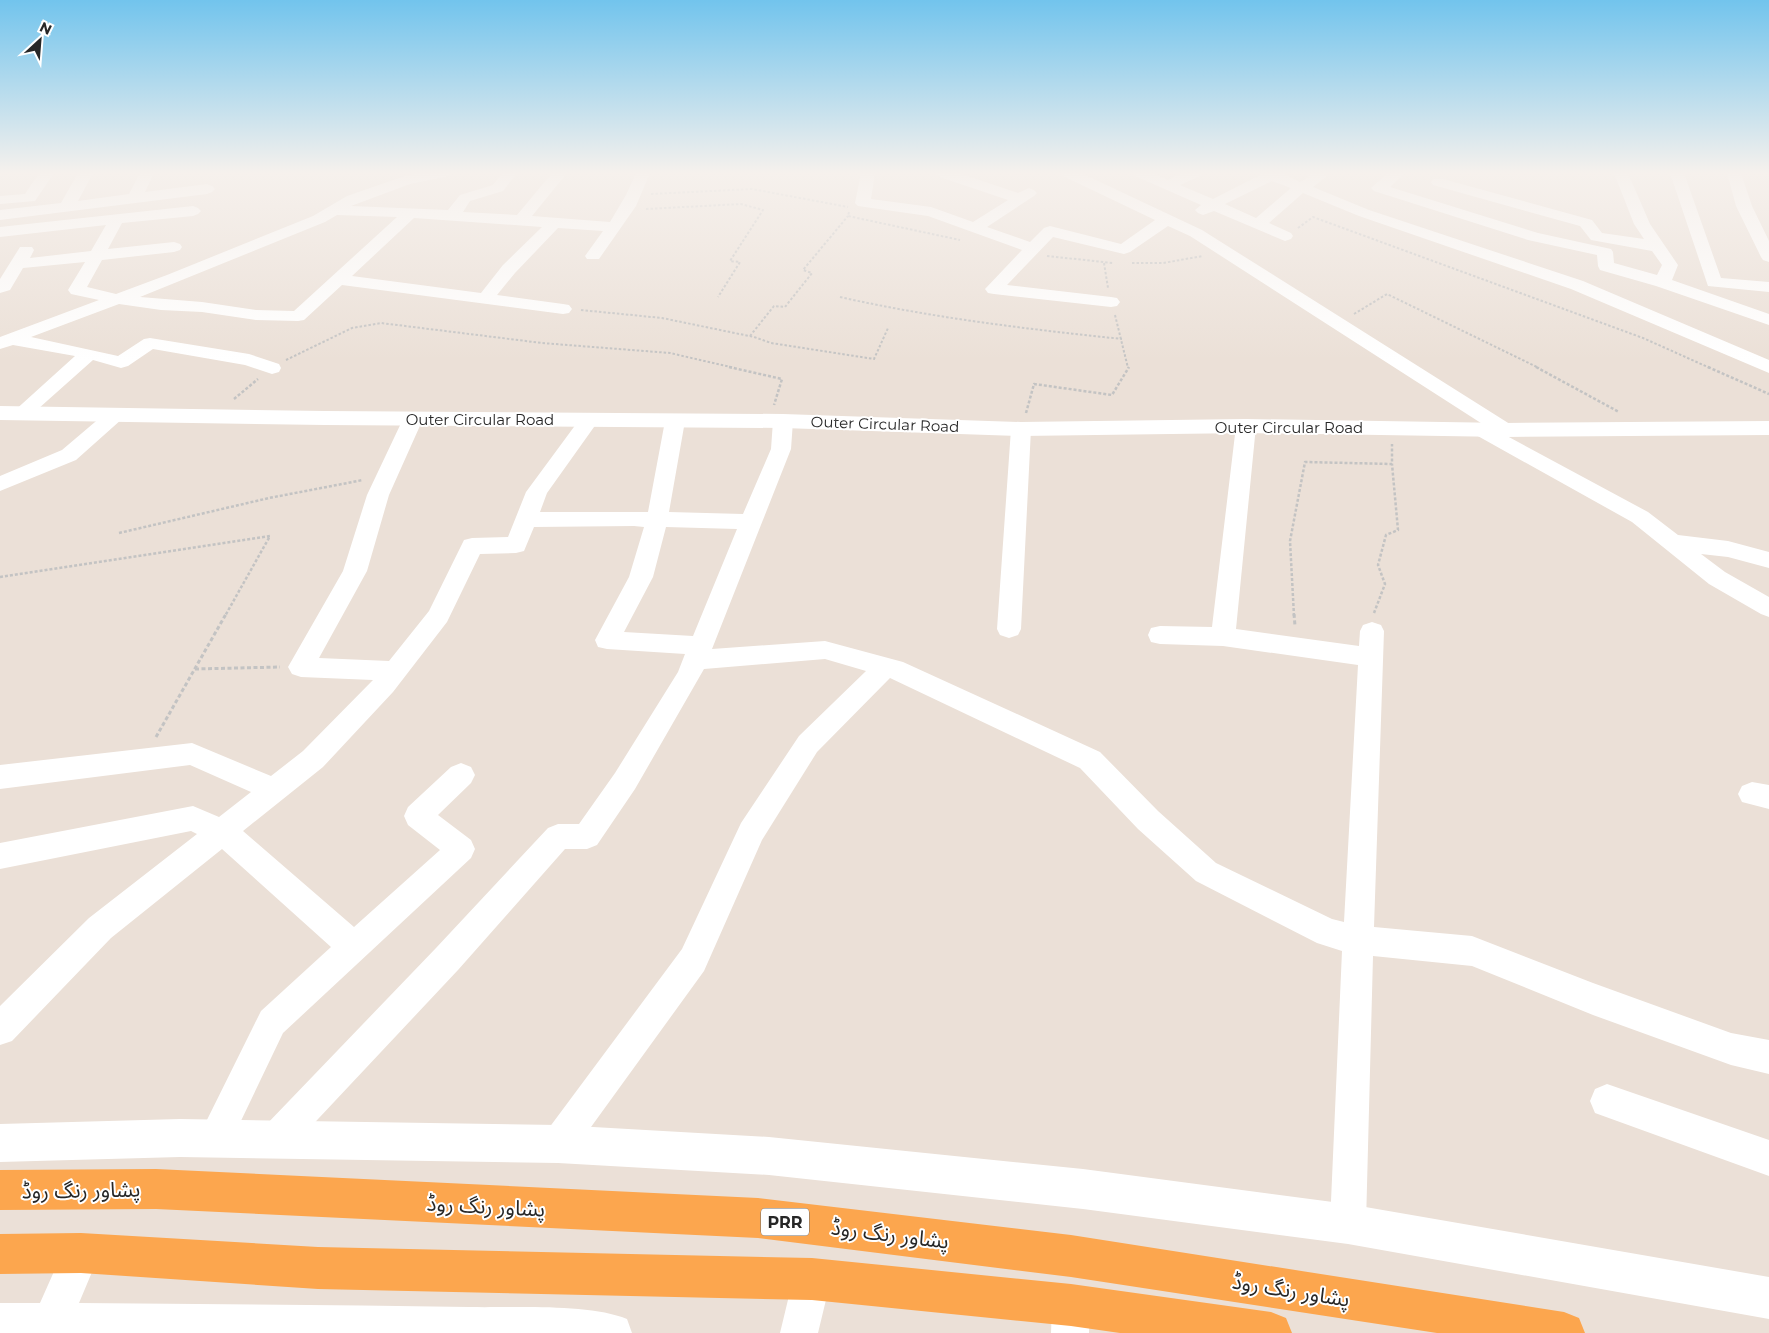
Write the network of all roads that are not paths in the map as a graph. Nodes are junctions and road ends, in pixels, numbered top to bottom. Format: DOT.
graph roads {
  1 [pos="34,235"];
  2 [pos="108,235"];
  3 [pos="280,235"];
  4 [pos="387,235"];
  5 [pos="542,235"];
  6 [pos="608,235"];
  7 [pos="995,235"];
  8 [pos="1046,235"];
  9 [pos="1065,235"];
  10 [pos="1147,235"];
  11 [pos="1199,235"];
  12 [pos="1428,235"];
  13 [pos="1528,235"];
  14 [pos="1596,235"];
  15 [pos="1650,235"];
  16 [pos="1698,235"];
  17 [pos="1758,235"];
  18 [pos="1658,247"];
  19 [pos="174,248"];
  20 [pos="1032,248"];
  21 [pos="96,256"];
  22 [pos="593,256"];
  23 [pos="1769,257"];
  24 [pos="17,264"];
  25 [pos="339,279"];
  26 [pos="1662,282"];
  27 [pos="1769,287"];
  28 [pos="0,288"];
  29 [pos="486,298"];
  30 [pos="117,299"];
  31 [pos="1111,302"];
  32 [pos="563,309"];
  33 [pos="1769,320"];
  34 [pos="5,342"];
  35 [pos="89,354"];
  36 [pos="1769,367"];
  37 [pos="272,368"];
  38 [pos="0,413"];
  39 [pos="22,413"];
  40 [pos="115,414"];
  41 [pos="413,419"];
  42 [pos="588,420"];
  43 [pos="675,421"];
  44 [pos="776,421"];
  45 [pos="1246,426"];
  46 [pos="1769,428"];
  47 [pos="1021,429"];
  48 [pos="1480,430"];
  49 [pos="1506,430"];
  50 [pos="0,484"];
  51 [pos="526,520"];
  52 [pos="657,520"];
  53 [pos="750,522"];
  54 [pos="1671,542"];
  55 [pos="1769,560"];
  56 [pos="1769,608"];
  57 [pos="1009,629"];
  58 [pos="1160,635"];
  59 [pos="1223,637"];
  60 [pos="697,653"];
  61 [pos="886,666"];
  62 [pos="395,671"];
  63 [pos="461,775"];
  64 [pos="0,777"];
  65 [pos="274,790"];
  66 [pos="223,832"];
  67 [pos="0,856"];
  68 [pos="1358,940"];
  69 [pos="354,947"];
  70 [pos="0,1030"];
  71 [pos="1769,1057"];
  72 [pos="1607,1101"];
  73 [pos="215,1138"];
  74 [pos="276,1140"];
  75 [pos="0,1143"];
  76 [pos="558,1144"];
  77 [pos="1769,1158"];
  78 [pos="0,1190"];
  79 [pos="1348,1224"];
  80 [pos="81,1253"];
  81 [pos="0,1254"];
  82 [pos="812,1279"];
  83 [pos="1769,1298"];
  84 [pos="1070,1319"];
  85 [pos="52,1321"];
  86 [pos="0,1322"];
  87 [pos="613,1333"];
  88 [pos="799,1333"];
  89 [pos="1271,1333"];
  90 [pos="1564,1333"];
  1 -- 24 [label="street"];
  2 -- 21 [label="street"];
  3 -- 30 [label="street"];
  4 -- 25 [label="street"];
  5 -- 29 [label="street"];
  6 -- 22 [label="street"];
  7 -- 20 [label="street"];
  8 -- 20 [label="street"];
  9 -- 10 [label="street"];
  11 -- 49 [label="street"];
  12 -- 36 [label="street"];
  13 -- 26 [label="street"];
  14 -- 18 [label="street"];
  15 -- 18 [label="street"];
  16 -- 27 [label="street"];
  17 -- 23 [label="street"];
  18 -- 26 [label="street"];
  19 -- 21 [label="street"];
  20 -- 31 [label="street"];
  21 -- 24 [label="street"];
  21 -- 30 [label="street"];
  24 -- 28 [label="street"];
  25 -- 29 [label="street"];
  25 -- 30 [label="street"];
  26 -- 33 [label="street"];
  29 -- 32 [label="street"];
  30 -- 34 [label="street"];
  34 -- 35 [label="street"];
  35 -- 37 [label="street"];
  35 -- 39 [label="street"];
  38 -- 39 [label="street, Outer Circular Road"];
  39 -- 40 [label="street, Outer Circular Road"];
  40 -- 41 [label="street, Outer Circular Road"];
  40 -- 50 [label="street"];
  41 -- 42 [label="street, Outer Circular Road"];
  41 -- 62 [label="street"];
  42 -- 43 [label="street, Outer Circular Road"];
  42 -- 51 [label="street"];
  43 -- 44 [label="street, Outer Circular Road"];
  43 -- 52 [label="street"];
  44 -- 47 [label="street, Outer Circular Road"];
  44 -- 53 [label="street"];
  45 -- 47 [label="street, Outer Circular Road"];
  45 -- 48 [label="street, Outer Circular Road"];
  45 -- 59 [label="street"];
  46 -- 49 [label="street, Outer Circular Road"];
  47 -- 57 [label="street"];
  48 -- 49 [label="street, Outer Circular Road"];
  48 -- 54 [label="street"];
  51 -- 52 [label="street"];
  51 -- 62 [label="street"];
  52 -- 53 [label="street"];
  52 -- 60 [label="street"];
  53 -- 60 [label="street"];
  54 -- 55 [label="street"];
  54 -- 56 [label="street"];
  58 -- 59 [label="street"];
  59 -- 68 [label="street"];
  60 -- 61 [label="street"];
  60 -- 74 [label="street"];
  61 -- 68 [label="street"];
  61 -- 76 [label="street"];
  62 -- 65 [label="street"];
  63 -- 69 [label="street"];
  64 -- 65 [label="street"];
  65 -- 66 [label="street"];
  66 -- 67 [label="street"];
  66 -- 69 [label="street"];
  66 -- 70 [label="street"];
  68 -- 71 [label="street"];
  68 -- 79 [label="street"];
  69 -- 73 [label="street"];
  72 -- 77 [label="street"];
  73 -- 74 [label="street"];
  73 -- 75 [label="street"];
  74 -- 76 [label="street"];
  76 -- 79 [label="street"];
  78 -- 90 [label="highway, پشاور رنگ روڈ / PRR"];
  79 -- 83 [label="street"];
  80 -- 81 [label="highway"];
  80 -- 82 [label="highway"];
  80 -- 85 [label="street"];
  82 -- 84 [label="highway"];
  82 -- 88 [label="street"];
  84 -- 89 [label="highway"];
  85 -- 86 [label="street"];
  85 -- 87 [label="street"];
}
